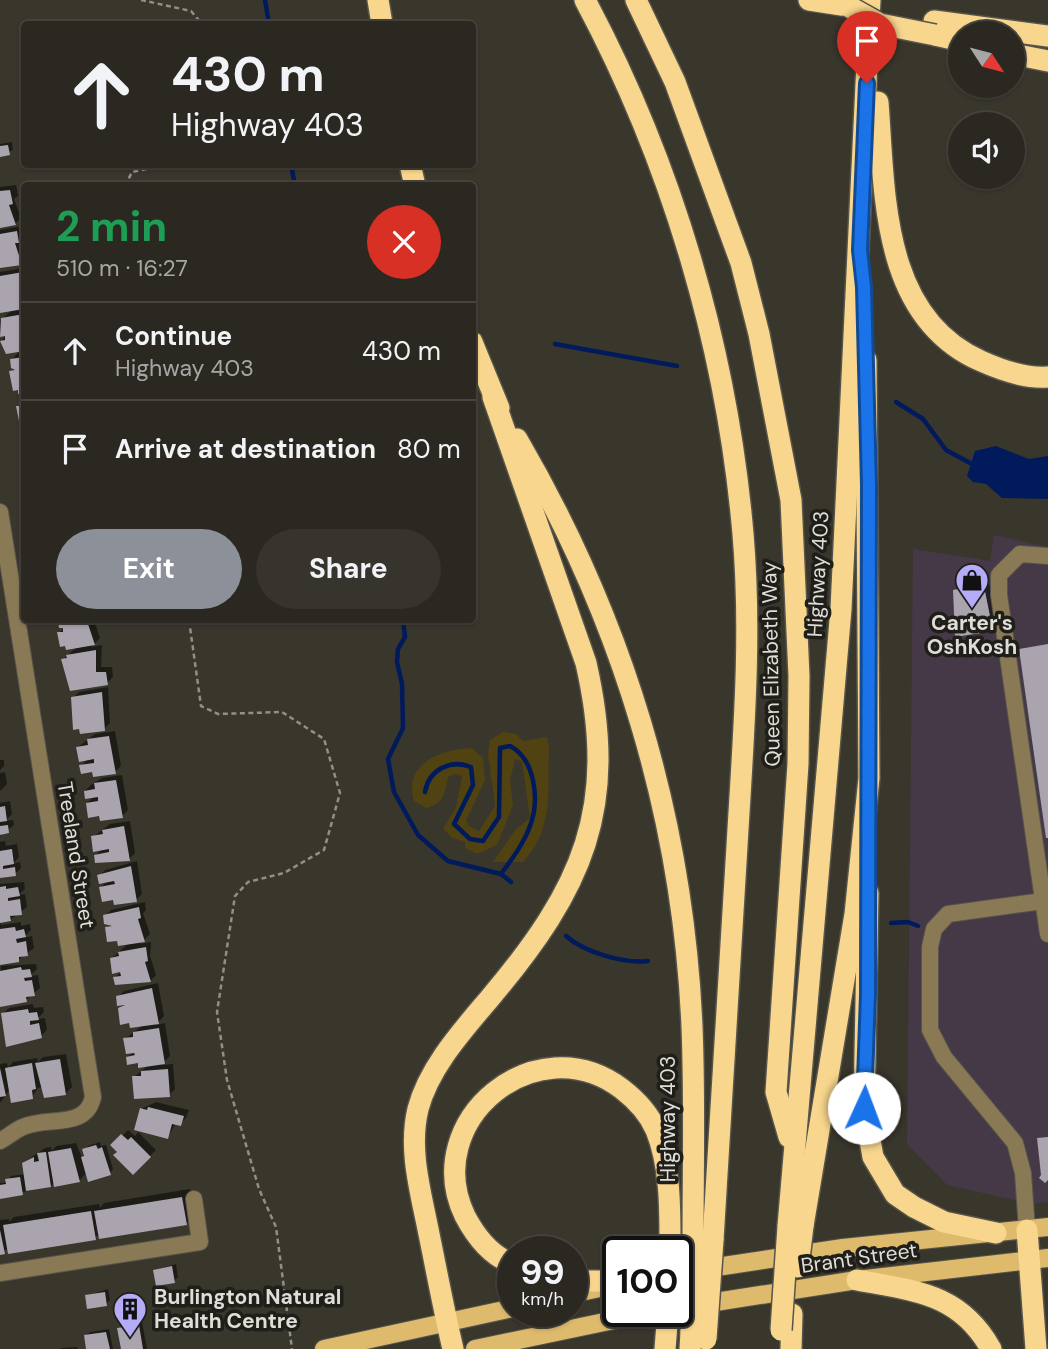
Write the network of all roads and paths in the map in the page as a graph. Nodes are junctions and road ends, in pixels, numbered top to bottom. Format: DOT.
graph roads {
  1 [pos="141,0"];
  2 [pos="378,0"];
  3 [pos="585,0"];
  4 [pos="636,0"];
  5 [pos="809,0"];
  6 [pos="871,0"];
  7 [pos="200,21"];
  8 [pos="382,21"];
  9 [pos="934,28"];
  10 [pos="948,35"];
  11 [pos="1048,36"];
  12 [pos="1026,57"];
  13 [pos="1048,61"];
  14 [pos="152,168"];
  15 [pos="127,182"];
  16 [pos="860,250"];
  17 [pos="476,352"];
  18 [pos="1048,377"];
  19 [pos="493,397"];
  20 [pos="0,512"];
  21 [pos="1048,556"];
  22 [pos="7,598"];
  23 [pos="189,623"];
  24 [pos="869,778"];
  25 [pos="1043,901"];
  26 [pos="1048,934"];
  27 [pos="0,1142"];
  28 [pos="793,1149"];
  29 [pos="194,1199"];
  30 [pos="795,1226"];
  31 [pos="1038,1228"];
  32 [pos="996,1233"];
  33 [pos="669,1236"];
  34 [pos="703,1242"];
  35 [pos="497,1254"];
  36 [pos="1039,1259"];
  37 [pos="693,1271"];
  38 [pos="0,1273"];
  39 [pos="857,1280"];
  40 [pos="693,1306"];
  41 [pos="497,1312"];
  42 [pos="602,1322"];
  43 [pos="447,1323"];
  44 [pos="784,1331"];
  45 [pos="698,1342"];
  46 [pos="292,1349"];
  47 [pos="324,1349"];
  48 [pos="453,1349"];
  49 [pos="475,1349"];
  50 [pos="791,1349"];
  51 [pos="991,1349"];
  52 [pos="1036,1349"];
  1 -- 7 [label="path"];
  2 -- 8 [label="highway"];
  3 -- 34 [label="highway, Queen Elizabeth Way"];
  4 -- 28 [label="highway, Queen Elizabeth Way"];
  5 -- 9 [label="highway, bridge"];
  6 -- 16 [label="highway, Highway 403"];
  6 -- 18 [label="highway"];
  9 -- 10 [label="highway"];
  9 -- 11 [label="highway"];
  12 -- 13 [label="highway"];
  14 -- 15 [label="path"];
  16 -- 24 [label="highway"];
  16 -- 28 [label="highway, Highway 403"];
  17 -- 19 [label="highway, Highway 403"];
  19 -- 34 [label="highway, Highway 403"];
  19 -- 43 [label="highway"];
  20 -- 22 [label="street, Treeland Street"];
  21 -- 25 [label="street"];
  22 -- 27 [label="street, Treeland Street"];
  23 -- 46 [label="path"];
  24 -- 30 [label="highway"];
  24 -- 32 [label="highway"];
  25 -- 26 [label="street"];
  25 -- 31 [label="street"];
  28 -- 30 [label="highway, Queen Elizabeth Way"];
  29 -- 38 [label="street"];
  30 -- 44 [label="highway, Queen Elizabeth Way, bridge"];
  31 -- 32 [label="main road, Brant Street"];
  31 -- 36 [label="highway"];
  32 -- 37 [label="main road, Brant Street"];
  33 -- 35 [label="highway"];
  34 -- 45 [label="highway, Queen Elizabeth Way, bridge"];
  36 -- 39 [label="main road, Brant Street"];
  36 -- 52 [label="highway"];
  39 -- 40 [label="main road, Brant Street"];
  39 -- 51 [label="highway"];
  41 -- 43 [label="main road"];
  42 -- 49 [label="main road"];
  43 -- 47 [label="main road"];
  43 -- 48 [label="highway"];
  44 -- 50 [label="highway, Queen Elizabeth Way"];
}
